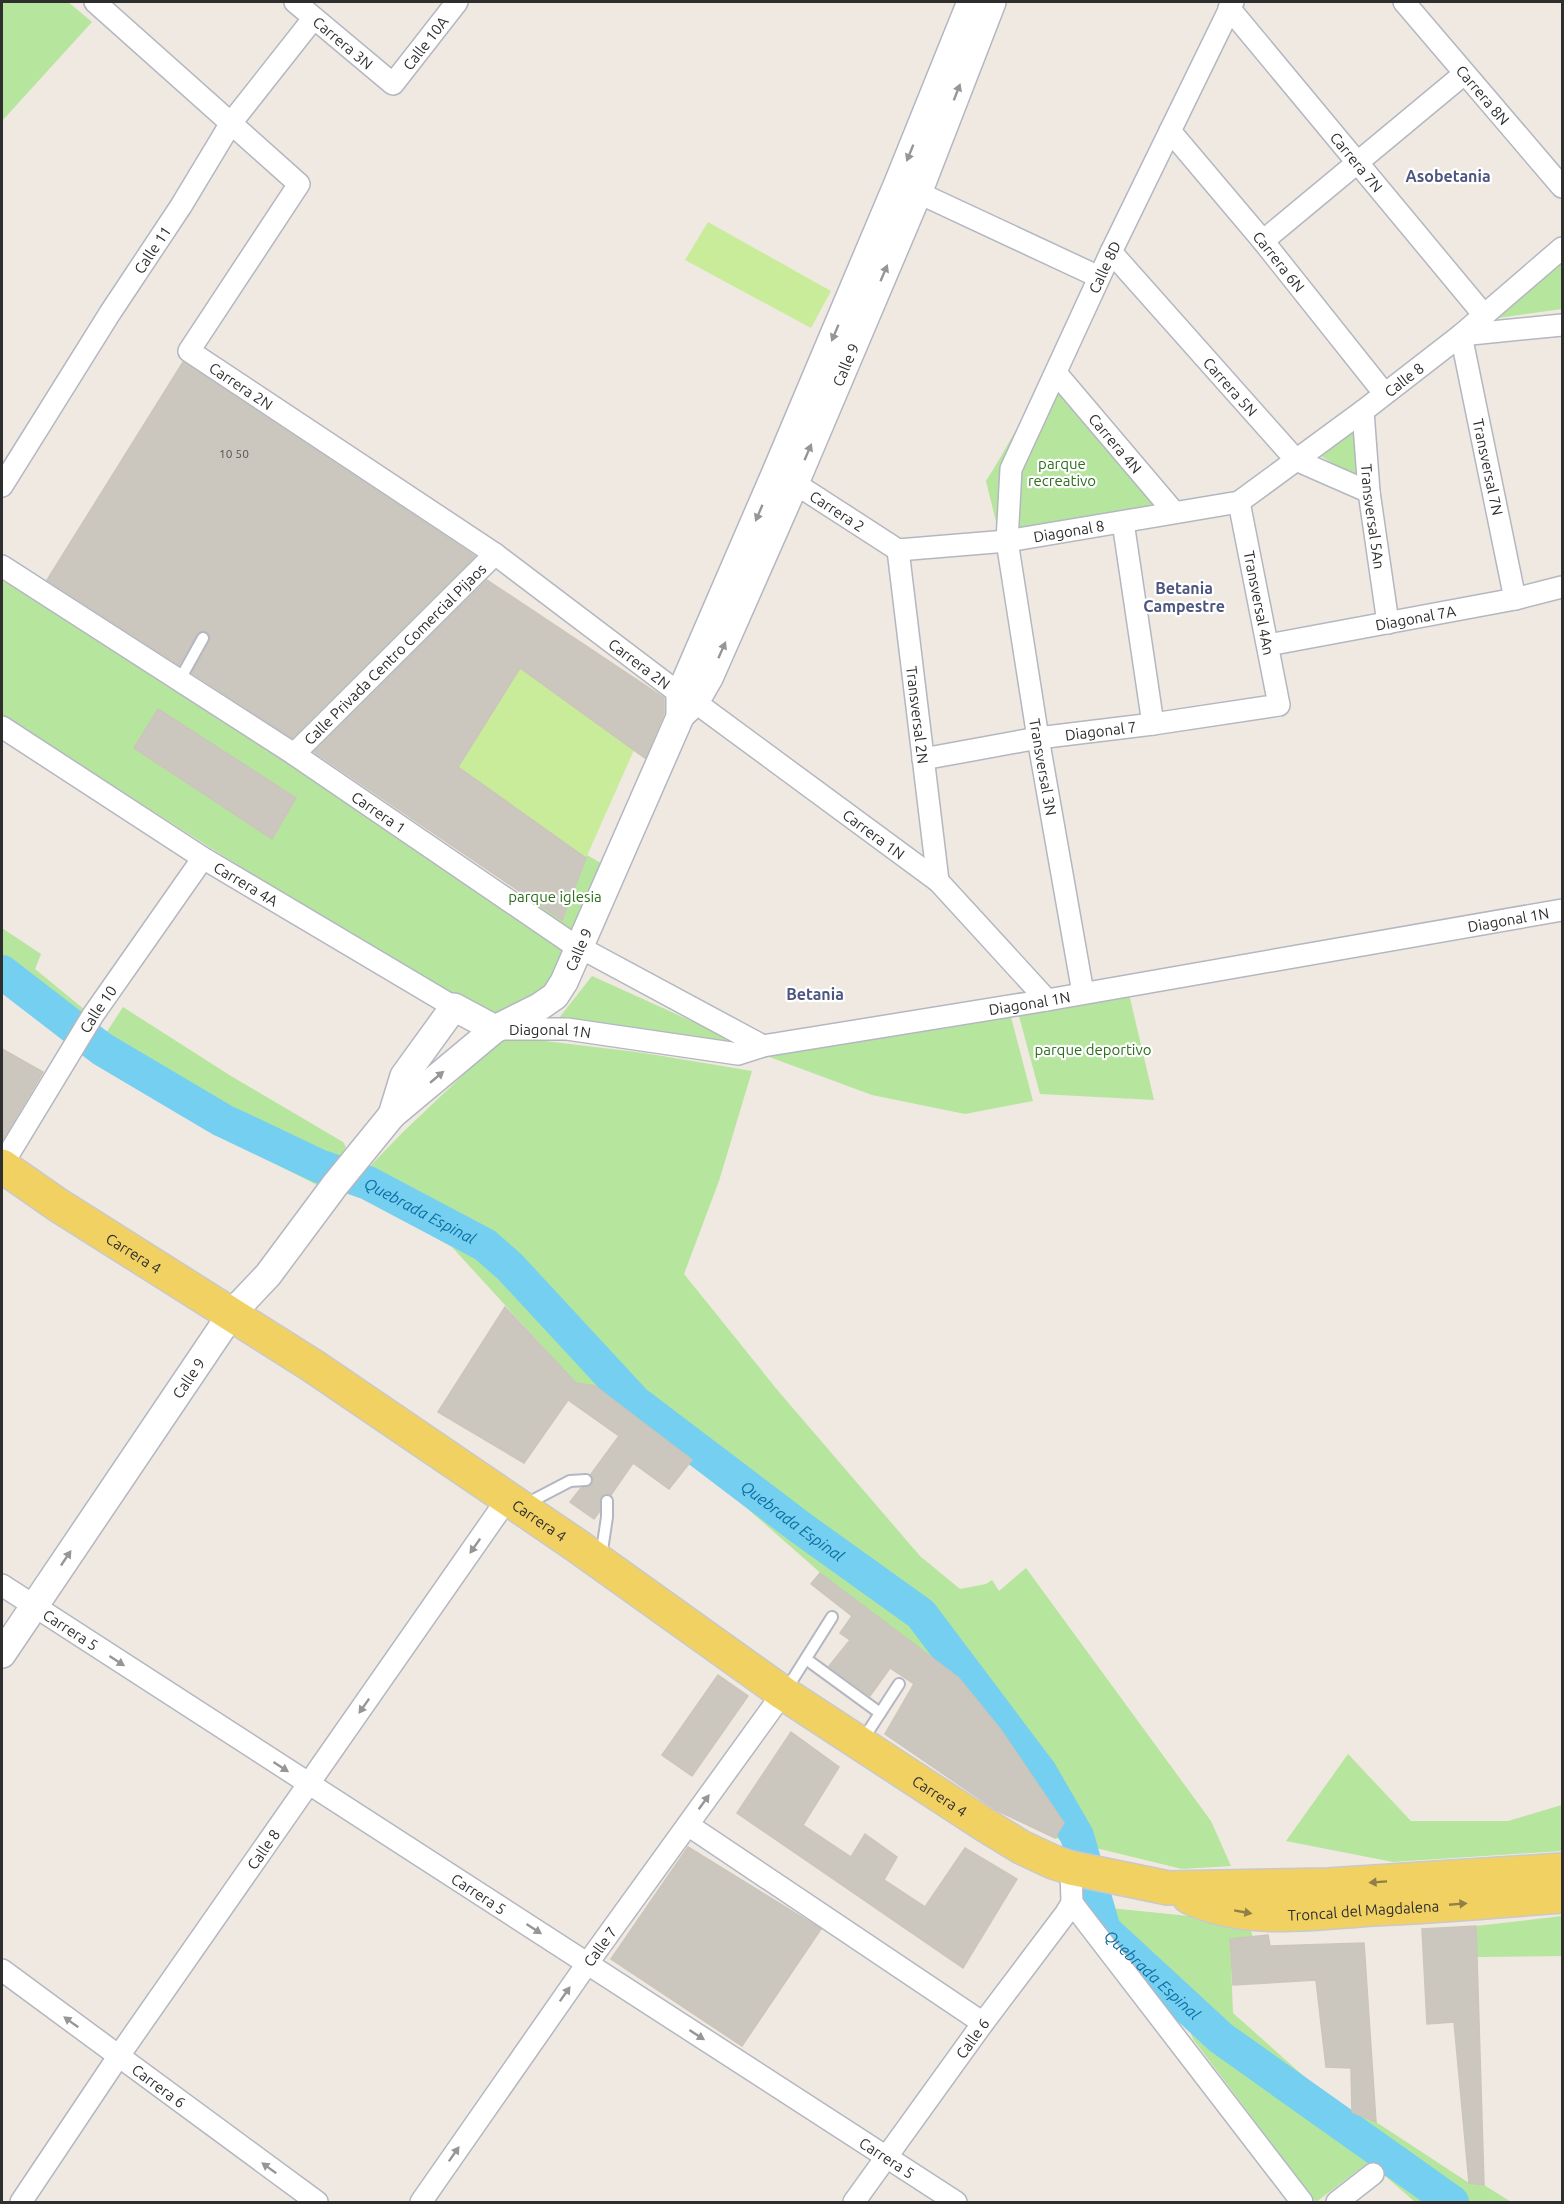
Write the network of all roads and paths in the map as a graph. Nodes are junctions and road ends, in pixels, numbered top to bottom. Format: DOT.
graph roads {
  1 [pos="95,2"];
  2 [pos="295,2"];
  3 [pos="457,2"];
  4 [pos="971,2"];
  5 [pos="992,2"];
  6 [pos="1404,2"];
  7 [pos="1231,5"];
  8 [pos="313,19"];
  9 [pos="1464,74"];
  10 [pos="393,84"];
  11 [pos="231,123"];
  12 [pos="1170,131"];
  13 [pos="1359,163"];
  14 [pos="908,188"];
  15 [pos="1563,188"];
  16 [pos="1263,241"];
  17 [pos="1563,248"];
  18 [pos="1111,252"];
  19 [pos="1099,277"];
  20 [pos="1484,315"];
  21 [pos="1563,325"];
  22 [pos="1461,335"];
  23 [pos="1056,373"];
  24 [pos="1384,393"];
  25 [pos="1363,411"];
  26 [pos="1296,460"];
  27 [pos="786,477"];
  28 [pos="2,486"];
  29 [pos="1369,492"];
  30 [pos="1239,502"];
  31 [pos="1174,512"];
  32 [pos="1123,522"];
  33 [pos="1007,541"];
  34 [pos="897,550"];
  35 [pos="495,554"];
  36 [pos="2,566"];
  37 [pos="1563,587"];
  38 [pos="1515,599"];
  39 [pos="1389,623"];
  40 [pos="203,638"];
  41 [pos="1268,645"];
  42 [pos="179,681"];
  43 [pos="685,704"];
  44 [pos="1279,705"];
  45 [pos="1153,724"];
  46 [pos="2,727"];
  47 [pos="1038,738"];
  48 [pos="294,754"];
  49 [pos="923,759"];
  50 [pos="204,858"];
  51 [pos="938,881"];
  52 [pos="1563,910"];
  53 [pos="581,947"];
  54 [pos="1083,993"];
  55 [pos="1047,1000"];
  56 [pos="454,1007"];
  57 [pos="495,1029"];
  58 [pos="763,1046"];
  59 [pos="392,1115"];
  60 [pos="2,1165"];
  61 [pos="232,1313"];
  62 [pos="586,1480"];
  63 [pos="607,1501"];
  64 [pos="515,1503"];
  65 [pos="600,1563"];
  66 [pos="2,1585"];
  67 [pos="33,1607"];
  68 [pos="832,1617"];
  69 [pos="2,1654"];
  70 [pos="806,1659"];
  71 [pos="898,1684"];
  72 [pos="783,1693"];
  73 [pos="880,1713"];
  74 [pos="860,1743"];
  75 [pos="309,1785"];
  76 [pos="688,1825"];
  77 [pos="1075,1869"];
  78 [pos="1563,1870"];
  79 [pos="1167,1887"];
  80 [pos="1563,1896"];
  81 [pos="1072,1903"];
  82 [pos="587,1964"];
  83 [pos="2,1971"];
  84 [pos="983,2023"];
  85 [pos="118,2057"];
  86 [pos="885,2157"];
  87 [pos="1373,2174"];
  88 [pos="21,2202"];
  89 [pos="317,2202"];
  90 [pos="421,2202"];
  91 [pos="854,2202"];
  92 [pos="956,2202"];
  93 [pos="1302,2202"];
  94 [pos="1337,2202"];
  1 -- 11 [label="street, Carrera 2N"];
  2 -- 8 [label="street, Carrera 3N"];
  3 -- 10 [label="street, Calle 10A"];
  4 -- 14 [label="street, Calle 9, one-way"];
  14 -- 5 [label="street, Calle 9, one-way"];
  6 -- 9 [label="street, Carrera 8N"];
  7 -- 12 [label="street, Calle 8D"];
  7 -- 13 [label="street, Carrera 7N"];
  8 -- 10 [label="street, Carrera 3N"];
  8 -- 11 [label="street, Calle 11"];
  9 -- 13 [label="street"];
  9 -- 15 [label="street, Carrera 8N"];
  11 -- 28 [label="street, Calle 11"];
  11 -- 35 [label="street, Carrera 2N"];
  12 -- 16 [label="street, Carrera 6N"];
  12 -- 18 [label="street, Calle 8D"];
  13 -- 16 [label="street"];
  13 -- 20 [label="street, Carrera 7N"];
  14 -- 19 [label="street"];
  14 -- 27 [label="street, Calle 9"];
  16 -- 24 [label="street, Carrera 6N"];
  17 -- 20 [label="street, Calle 8"];
  18 -- 19 [label="street, Calle 8D"];
  18 -- 26 [label="street, Carrera 5N"];
  19 -- 23 [label="street, Calle 8D"];
  20 -- 22 [label="street, Calle 8"];
  21 -- 22 [label="street"];
  22 -- 24 [label="street, Calle 8"];
  22 -- 38 [label="street, Transversal 7N"];
  23 -- 31 [label="street, Carrera 4N"];
  23 -- 33 [label="street, Calle 8D"];
  24 -- 25 [label="street, Calle 8"];
  25 -- 26 [label="street, Calle 8"];
  25 -- 29 [label="street, Transversal 5An"];
  26 -- 29 [label="street, Carrera 5N"];
  26 -- 30 [label="street, Calle 8"];
  27 -- 34 [label="street, Carrera 2"];
  27 -- 43 [label="street, Calle 9"];
  29 -- 39 [label="street, Transversal 5An"];
  30 -- 31 [label="street, Diagonal 8"];
  30 -- 41 [label="street, Transversal 4An"];
  31 -- 32 [label="street, Diagonal 8"];
  32 -- 33 [label="street, Diagonal 8"];
  32 -- 45 [label="street"];
  33 -- 34 [label="street, Diagonal 8"];
  33 -- 47 [label="street, Transversal 3N"];
  34 -- 49 [label="street, Transversal 2N"];
  35 -- 43 [label="street, Carrera 2N"];
  35 -- 48 [label="street, Calle Privada Centro Comercial Pijaos"];
  36 -- 42 [label="street, Carrera 1"];
  37 -- 38 [label="street, Diagonal 7A"];
  38 -- 39 [label="street, Diagonal 7A"];
  39 -- 41 [label="street, Diagonal 7A"];
  40 -- 42 [label="lane"];
  41 -- 44 [label="street, Transversal 4An"];
  42 -- 48 [label="street, Carrera 1"];
  43 -- 51 [label="street, Carrera 1N"];
  43 -- 53 [label="street, Calle 9"];
  44 -- 45 [label="street, Diagonal 7"];
  45 -- 47 [label="street, Diagonal 7"];
  46 -- 50 [label="street, Carrera 4A"];
  47 -- 49 [label="street, Diagonal 7"];
  47 -- 54 [label="street, Transversal 3N"];
  48 -- 53 [label="street, Carrera 1"];
  49 -- 51 [label="street, Transversal 2N"];
  50 -- 56 [label="street, Carrera 4A"];
  50 -- 60 [label="street, Calle 10"];
  51 -- 55 [label="street, Carrera 1N"];
  52 -- 54 [label="street, Diagonal 1N"];
  53 -- 57 [label="street, Calle 9"];
  53 -- 58 [label="street, Carrera 1"];
  54 -- 55 [label="street, Diagonal 1N"];
  55 -- 58 [label="street, Diagonal 1N"];
  56 -- 57 [label="street, Carrera 4A"];
  56 -- 59 [label="street, Calle 9"];
  57 -- 58 [label="street, Diagonal 1N"];
  59 -- 57 [label="street, Calle 9, one-way"];
  59 -- 61 [label="street, Calle 9"];
  60 -- 61 [label="main road, Carrera 4"];
  61 -- 64 [label="main road, Carrera 4"];
  67 -- 61 [label="street, Calle 9, one-way"];
  62 -- 64 [label="lane"];
  63 -- 65 [label="lane"];
  64 -- 65 [label="main road, Carrera 4"];
  64 -- 75 [label="street, Calle 8, one-way"];
  65 -- 72 [label="main road, Carrera 4"];
  66 -- 67 [label="street, Carrera 5"];
  67 -- 69 [label="street, Calle 9"];
  67 -- 75 [label="street, Carrera 5, one-way"];
  68 -- 70 [label="lane"];
  70 -- 72 [label="lane"];
  70 -- 73 [label="lane"];
  71 -- 73 [label="lane"];
  72 -- 74 [label="main road, Carrera 4"];
  76 -- 72 [label="street, Calle 7, one-way"];
  73 -- 74 [label="lane"];
  74 -- 77 [label="main road, Carrera 4"];
  75 -- 82 [label="street, Carrera 5, one-way"];
  75 -- 85 [label="street, Calle 8"];
  76 -- 82 [label="street, Calle 7"];
  76 -- 84 [label="street"];
  77 -- 79 [label="main road, Troncal del Magdalena"];
  77 -- 81 [label="street"];
  78 -- 79 [label="main road, Troncal del Magdalena, one-way"];
  79 -- 80 [label="main road, Troncal del Magdalena, one-way"];
  81 -- 84 [label="street, Calle 6"];
  81 -- 93 [label="street"];
  82 -- 86 [label="street, Carrera 5, one-way"];
  90 -- 82 [label="street, Calle 7, one-way"];
  85 -- 83 [label="street, Carrera 6, one-way"];
  84 -- 86 [label="street, Calle 6"];
  85 -- 88 [label="street, Calle 8"];
  89 -- 85 [label="street, Carrera 6, one-way"];
  86 -- 91 [label="street, Calle 6"];
  86 -- 92 [label="street, Carrera 5"];
  87 -- 94 [label="street"];
}
